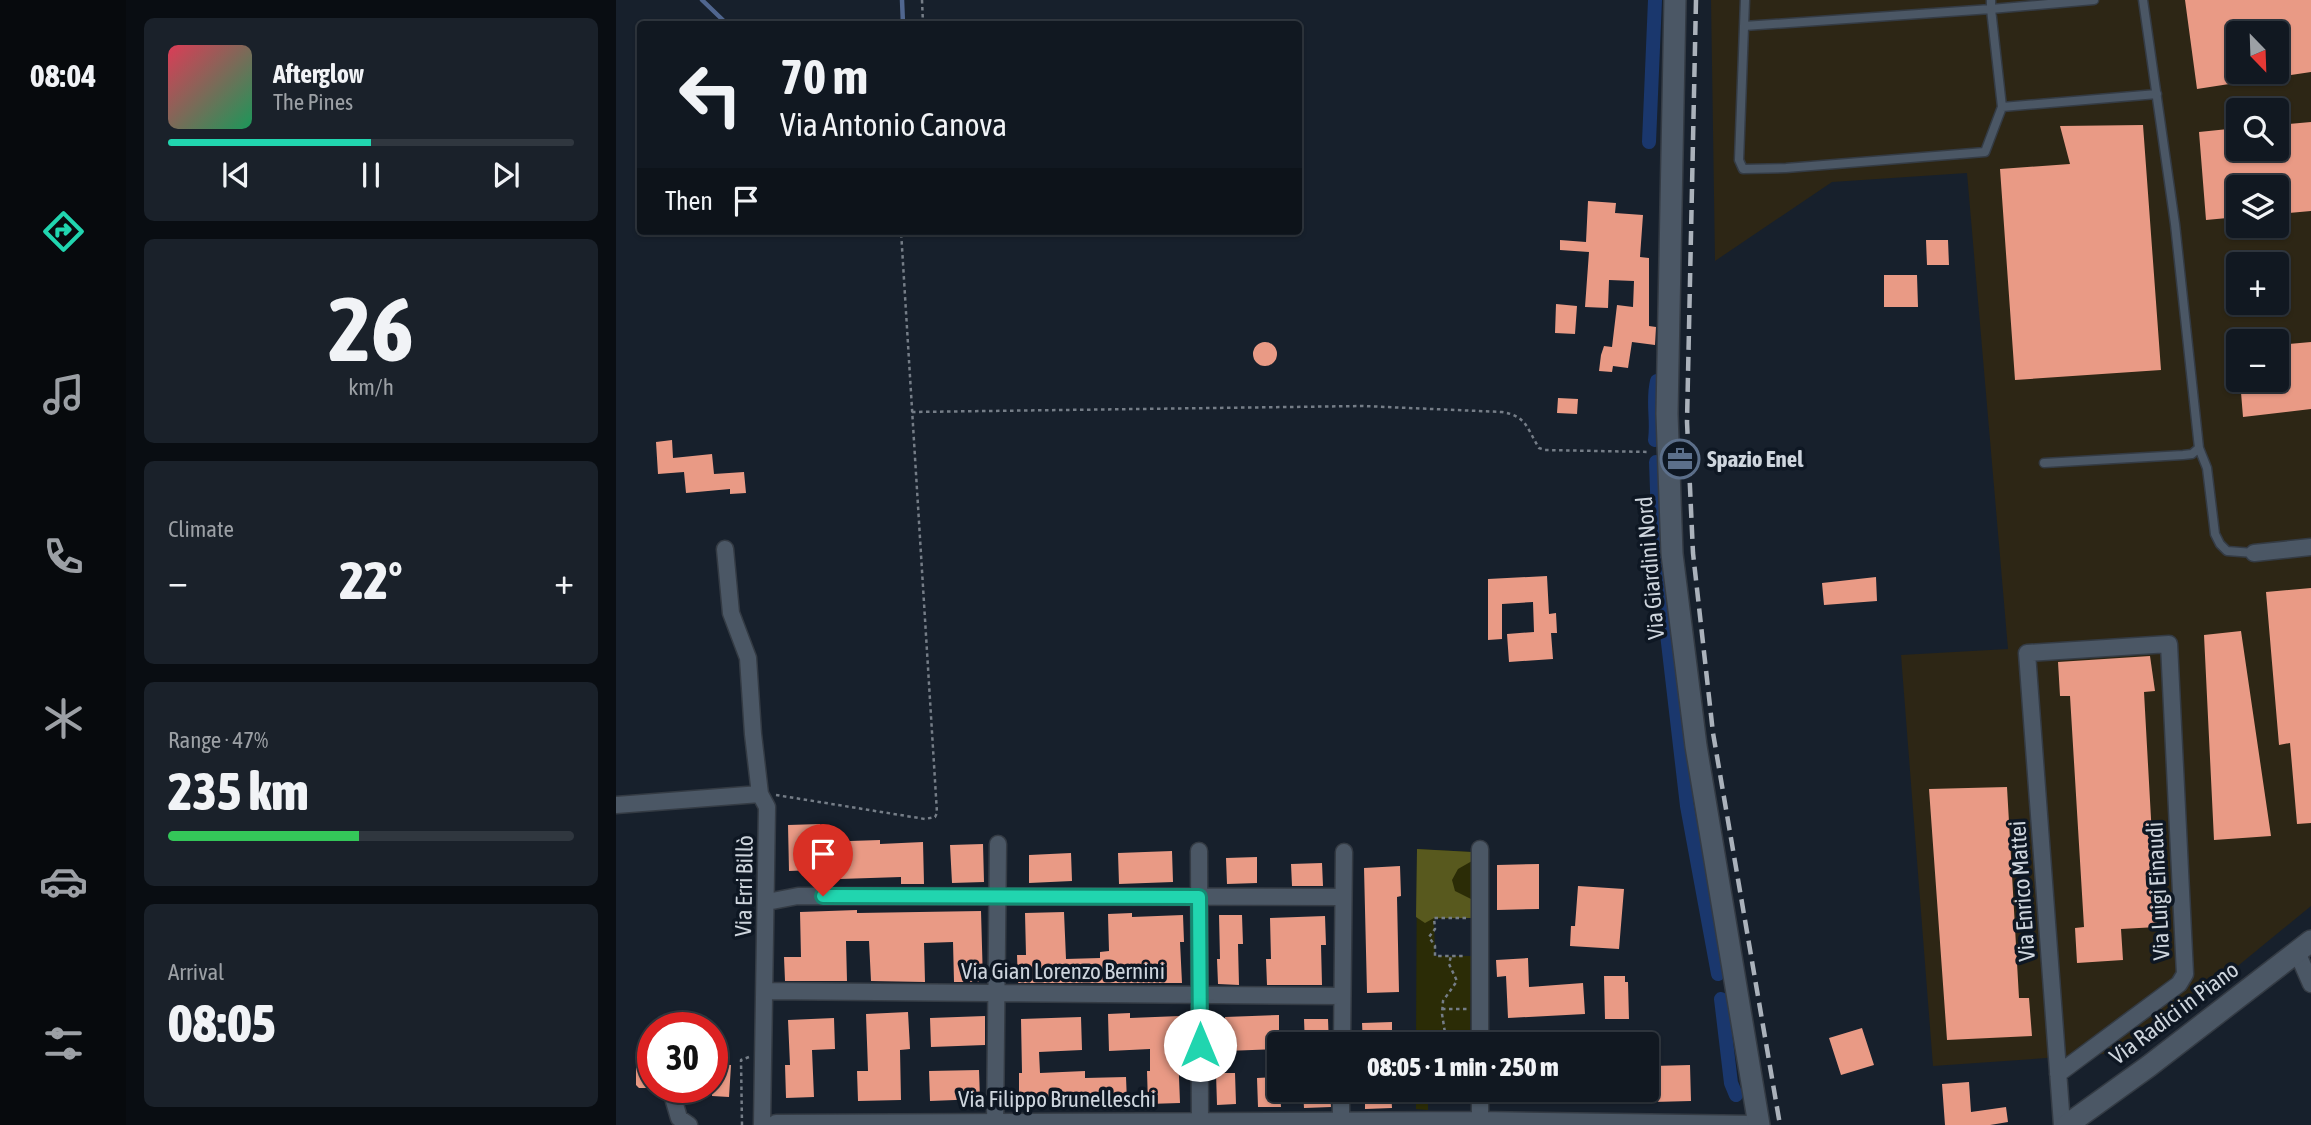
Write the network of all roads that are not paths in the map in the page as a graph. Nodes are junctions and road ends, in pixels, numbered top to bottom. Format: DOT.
graph roads {
  1 [pos="1675,0"];
  2 [pos="1745,0"];
  3 [pos="2094,0"];
  4 [pos="2143,0"];
  5 [pos="1991,5"];
  6 [pos="1744,26"];
  7 [pos="2157,94"];
  8 [pos="2002,107"];
  9 [pos="2199,448"];
  10 [pos="2044,463"];
  11 [pos="2311,547"];
  12 [pos="725,549"];
  13 [pos="2254,553"];
  14 [pos="2027,653"];
  15 [pos="762,798"];
  16 [pos="616,806"];
  17 [pos="998,844"];
  18 [pos="1480,849"];
  19 [pos="1199,851"];
  20 [pos="1344,852"];
  21 [pos="998,896"];
  22 [pos="1199,897"];
  23 [pos="1343,897"];
  24 [pos="767,902"];
  25 [pos="2304,947"];
  26 [pos="2311,984"];
  27 [pos="765,991"];
  28 [pos="997,993"];
  29 [pos="1199,995"];
  30 [pos="1342,996"];
  31 [pos="1342,1032"];
  32 [pos="1480,1032"];
  33 [pos="2058,1074"];
  34 [pos="1342,1102"];
  35 [pos="1477,1102"];
  36 [pos="675,1103"];
  37 [pos="1480,1120"];
  38 [pos="995,1123"];
  39 [pos="1200,1123"];
  40 [pos="1341,1123"];
  41 [pos="686,1124"];
  42 [pos="769,1124"];
  43 [pos="1718,1124"];
  44 [pos="1758,1124"];
  45 [pos="2062,1125"];
  46 [pos="2067,1125"];
  1 -- 44 [label="main road, Via Giardini Nord"];
  2 -- 6 [label="lane"];
  3 -- 5 [label="lane"];
  4 -- 7 [label="lane"];
  5 -- 6 [label="lane"];
  5 -- 8 [label="lane"];
  6 -- 8 [label="lane"];
  7 -- 8 [label="lane"];
  7 -- 9 [label="lane"];
  9 -- 10 [label="lane"];
  9 -- 13 [label="lane"];
  11 -- 13 [label="street"];
  12 -- 15 [label="street, Via Erri Billò"];
  14 -- 33 [label="street, Via Enrico Mattei"];
  14 -- 33 [label="street, Via Luigi Einaudi"];
  15 -- 16 [label="street"];
  15 -- 24 [label="street, Via Erri Billò"];
  17 -- 21 [label="street"];
  18 -- 32 [label="street"];
  19 -- 22 [label="street"];
  20 -- 23 [label="street"];
  21 -- 22 [label="street"];
  21 -- 24 [label="street"];
  21 -- 28 [label="street"];
  22 -- 23 [label="street"];
  22 -- 29 [label="street"];
  23 -- 30 [label="street"];
  24 -- 27 [label="street, Via Erri Billò"];
  25 -- 26 [label="street"];
  25 -- 46 [label="main road, Via Radici in Piano"];
  27 -- 28 [label="street, Via Gian Lorenzo Bernini"];
  27 -- 42 [label="street, Via Erri Billò"];
  28 -- 29 [label="street, Via Gian Lorenzo Bernini"];
  28 -- 38 [label="street"];
  29 -- 30 [label="street, Via Gian Lorenzo Bernini"];
  29 -- 39 [label="street"];
  30 -- 31 [label="street"];
  33 -- 45 [label="street, Via Enrico Mattei"];
  34 -- 40 [label="street"];
  35 -- 37 [label="street"];
  36 -- 41 [label="street"];
  37 -- 40 [label="street, Via Filippo Brunelleschi"];
  37 -- 43 [label="street, Via Filippo Brunelleschi"];
  38 -- 39 [label="street, Via Filippo Brunelleschi"];
  38 -- 42 [label="street, Via Filippo Brunelleschi"];
  39 -- 40 [label="street, Via Filippo Brunelleschi"];
  43 -- 44 [label="street, Via Filippo Brunelleschi"];
}
